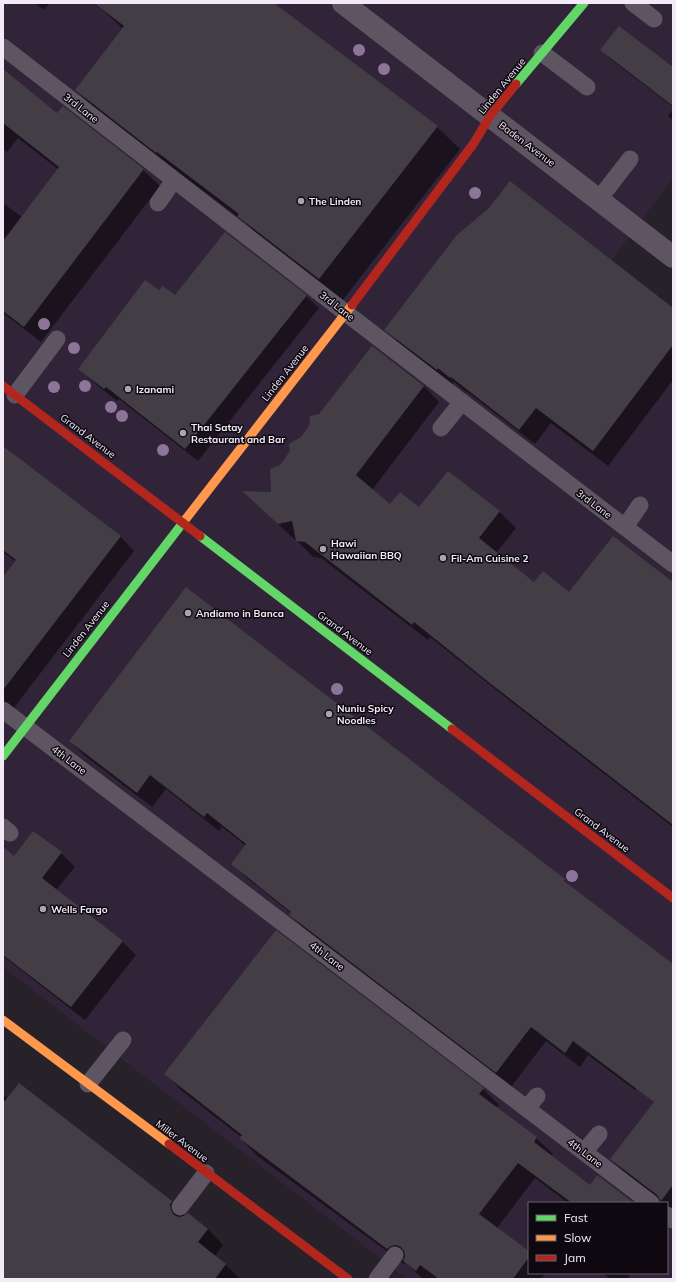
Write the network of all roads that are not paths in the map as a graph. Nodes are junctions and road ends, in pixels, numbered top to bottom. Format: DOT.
graph roads {
  1 [pos="343,3"];
  2 [pos="584,3"];
  3 [pos="633,3"];
  4 [pos="654,19"];
  5 [pos="3,47"];
  6 [pos="542,53"];
  7 [pos="587,87"];
  8 [pos="490,116"];
  9 [pos="630,159"];
  10 [pos="174,180"];
  11 [pos="598,199"];
  12 [pos="158,203"];
  13 [pos="673,257"];
  14 [pos="346,314"];
  15 [pos="57,338"];
  16 [pos="9,390"];
  17 [pos="462,402"];
  18 [pos="441,428"];
  19 [pos="640,505"];
  20 [pos="183,522"];
  21 [pos="625,527"];
  22 [pos="673,564"];
  23 [pos="3,710"];
  24 [pos="25,726"];
  25 [pos="3,756"];
  26 [pos="673,898"];
  27 [pos="3,1020"];
  28 [pos="123,1040"];
  29 [pos="88,1084"];
  30 [pos="599,1134"];
  31 [pos="584,1152"];
  32 [pos="206,1173"];
  33 [pos="650,1202"];
  34 [pos="180,1207"];
  35 [pos="395,1255"];
  36 [pos="348,1279"];
  37 [pos="377,1279"];
  1 -- 8 [label="street, Baden Avenue"];
  2 -- 6 [label="street, Linden Avenue"];
  3 -- 4 [label="lane"];
  5 -- 10 [label="lane, 3rd Lane"];
  6 -- 7 [label="lane"];
  6 -- 8 [label="street, Linden Avenue"];
  8 -- 11 [label="street, Baden Avenue"];
  8 -- 14 [label="street, Linden Avenue"];
  9 -- 11 [label="lane"];
  10 -- 12 [label="lane"];
  10 -- 14 [label="lane, 3rd Lane"];
  11 -- 13 [label="street, Baden Avenue"];
  14 -- 17 [label="lane, 3rd Lane"];
  14 -- 20 [label="street, Linden Avenue"];
  15 -- 16 [label="lane"];
  16 -- 20 [label="street, Grand Avenue"];
  17 -- 18 [label="lane"];
  17 -- 21 [label="lane, 3rd Lane"];
  19 -- 21 [label="lane"];
  20 -- 24 [label="street, Linden Avenue"];
  20 -- 26 [label="street, Grand Avenue"];
  21 -- 22 [label="lane, 3rd Lane"];
  23 -- 24 [label="lane, 4th Lane"];
  24 -- 25 [label="street, Linden Avenue"];
  24 -- 31 [label="lane, 4th Lane"];
  27 -- 29 [label="street, Miller Avenue"];
  28 -- 29 [label="lane"];
  29 -- 32 [label="street, Miller Avenue"];
  30 -- 31 [label="lane"];
  31 -- 33 [label="lane, 4th Lane"];
  32 -- 34 [label="lane"];
  32 -- 36 [label="street, Miller Avenue"];
  35 -- 37 [label="lane"];
}
